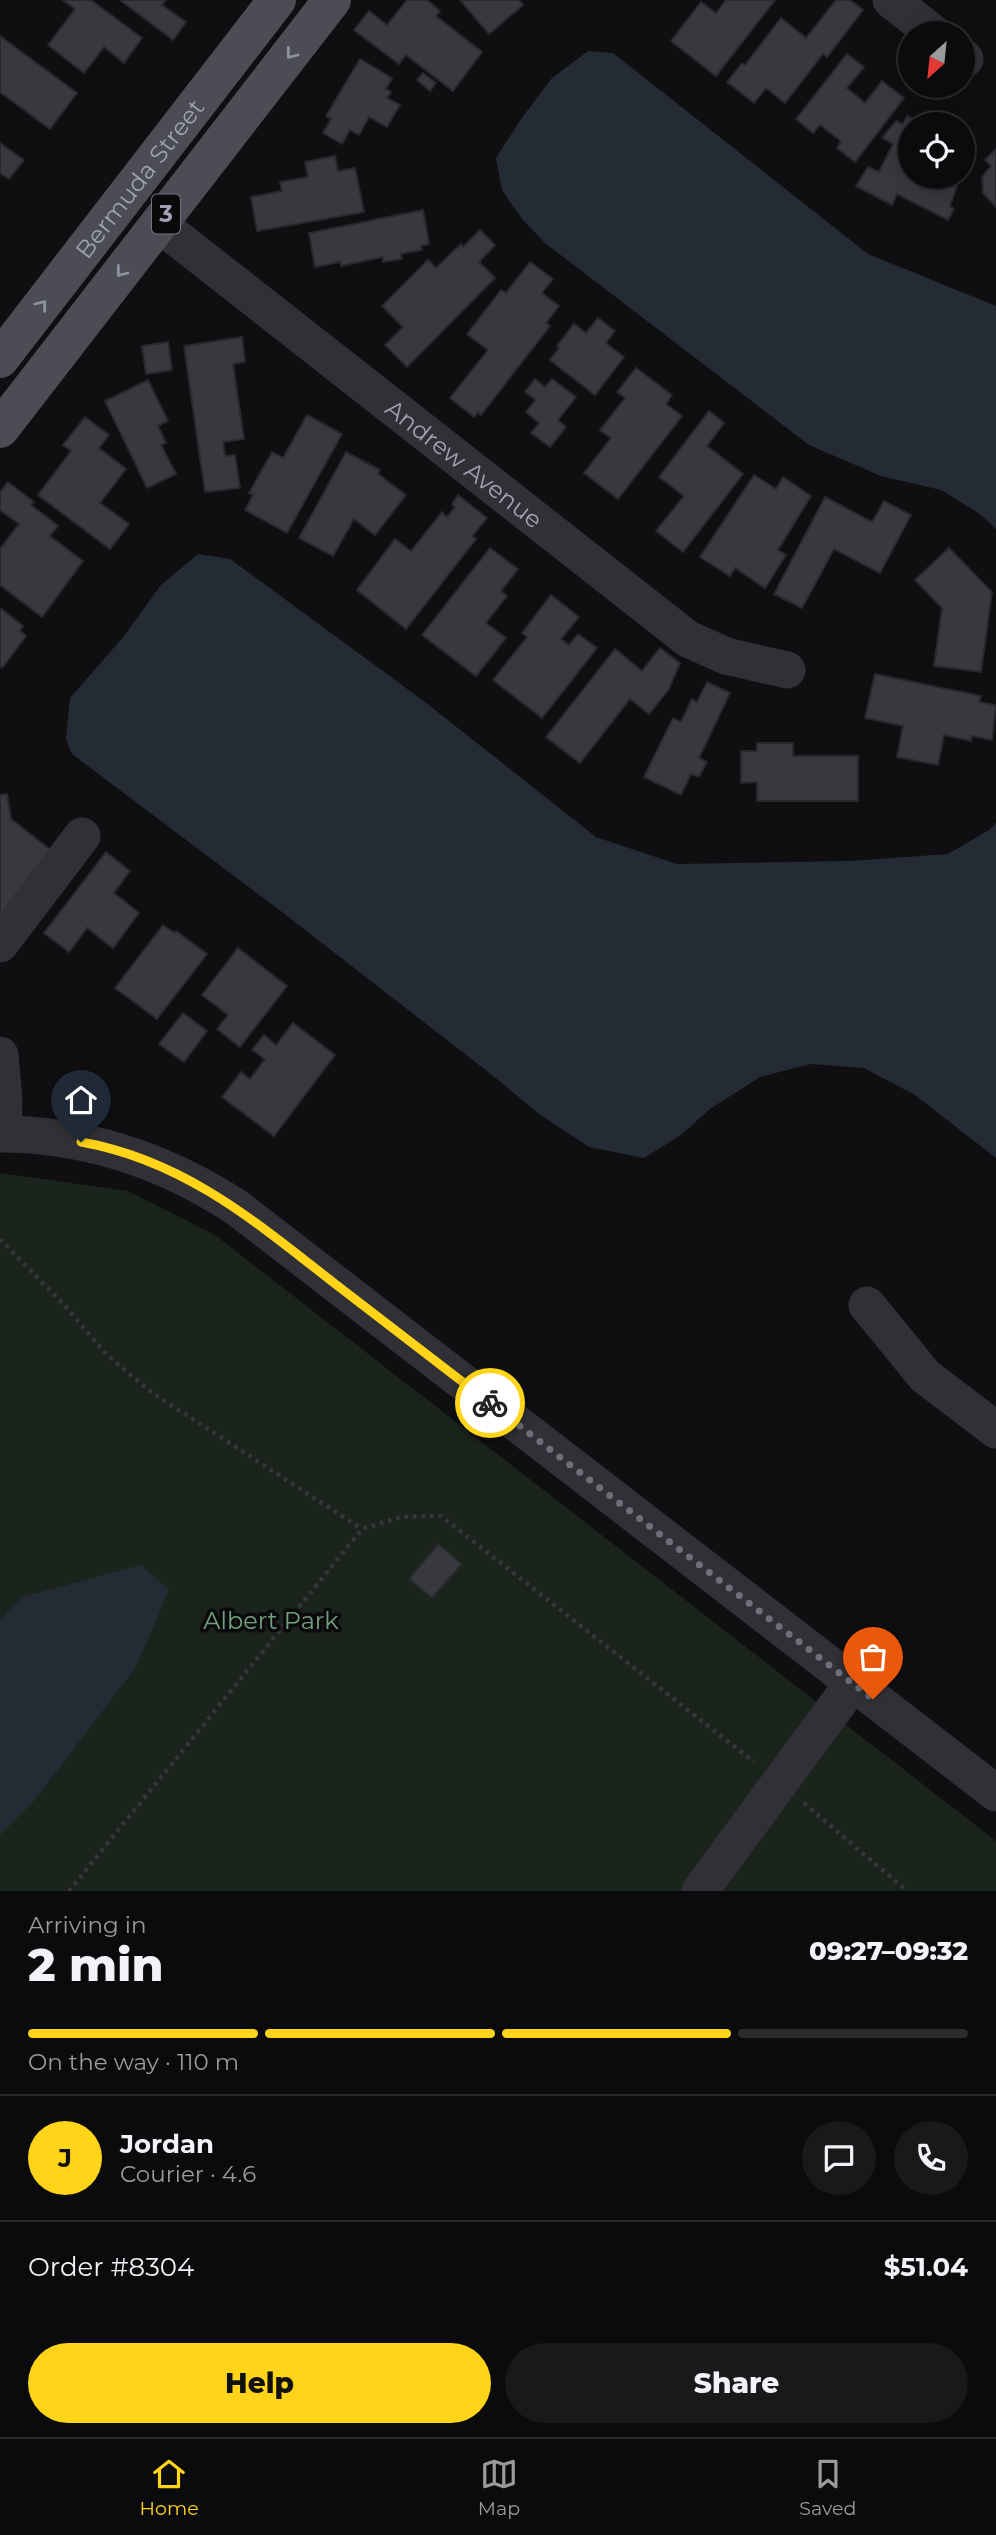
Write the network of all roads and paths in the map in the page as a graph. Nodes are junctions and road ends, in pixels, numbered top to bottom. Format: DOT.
graph roads {
  1 [pos="277,0"];
  2 [pos="332,0"];
  3 [pos="891,0"];
  4 [pos="918,21"];
  5 [pos="159,224"];
  6 [pos="0,359"];
  7 [pos="0,429"];
  8 [pos="787,670"];
  9 [pos="82,836"];
  10 [pos="0,944"];
  11 [pos="0,1055"];
  12 [pos="2,1134"];
  13 [pos="0,1240"];
  14 [pos="867,1306"];
  15 [pos="996,1430"];
  16 [pos="362,1529"];
  17 [pos="853,1683"];
  18 [pos="780,1783"];
  19 [pos="996,1793"];
  20 [pos="69,1891"];
  21 [pos="700,1891"];
  22 [pos="907,1891"];
  6 -- 1 [label="main road, Bermuda Street / 3, one-way"];
  2 -- 5 [label="main road, Bermuda Street / 3, one-way"];
  3 -- 4 [label="street"];
  5 -- 7 [label="main road, Bermuda Street / 3, one-way"];
  5 -- 8 [label="street, Andrew Avenue"];
  9 -- 10 [label="street"];
  11 -- 12 [label="street"];
  12 -- 17 [label="street"];
  13 -- 16 [label="path"];
  14 -- 15 [label="street"];
  16 -- 18 [label="path"];
  16 -- 20 [label="path"];
  17 -- 18 [label="street"];
  17 -- 19 [label="street"];
  18 -- 21 [label="street"];
  18 -- 22 [label="path"];
}
